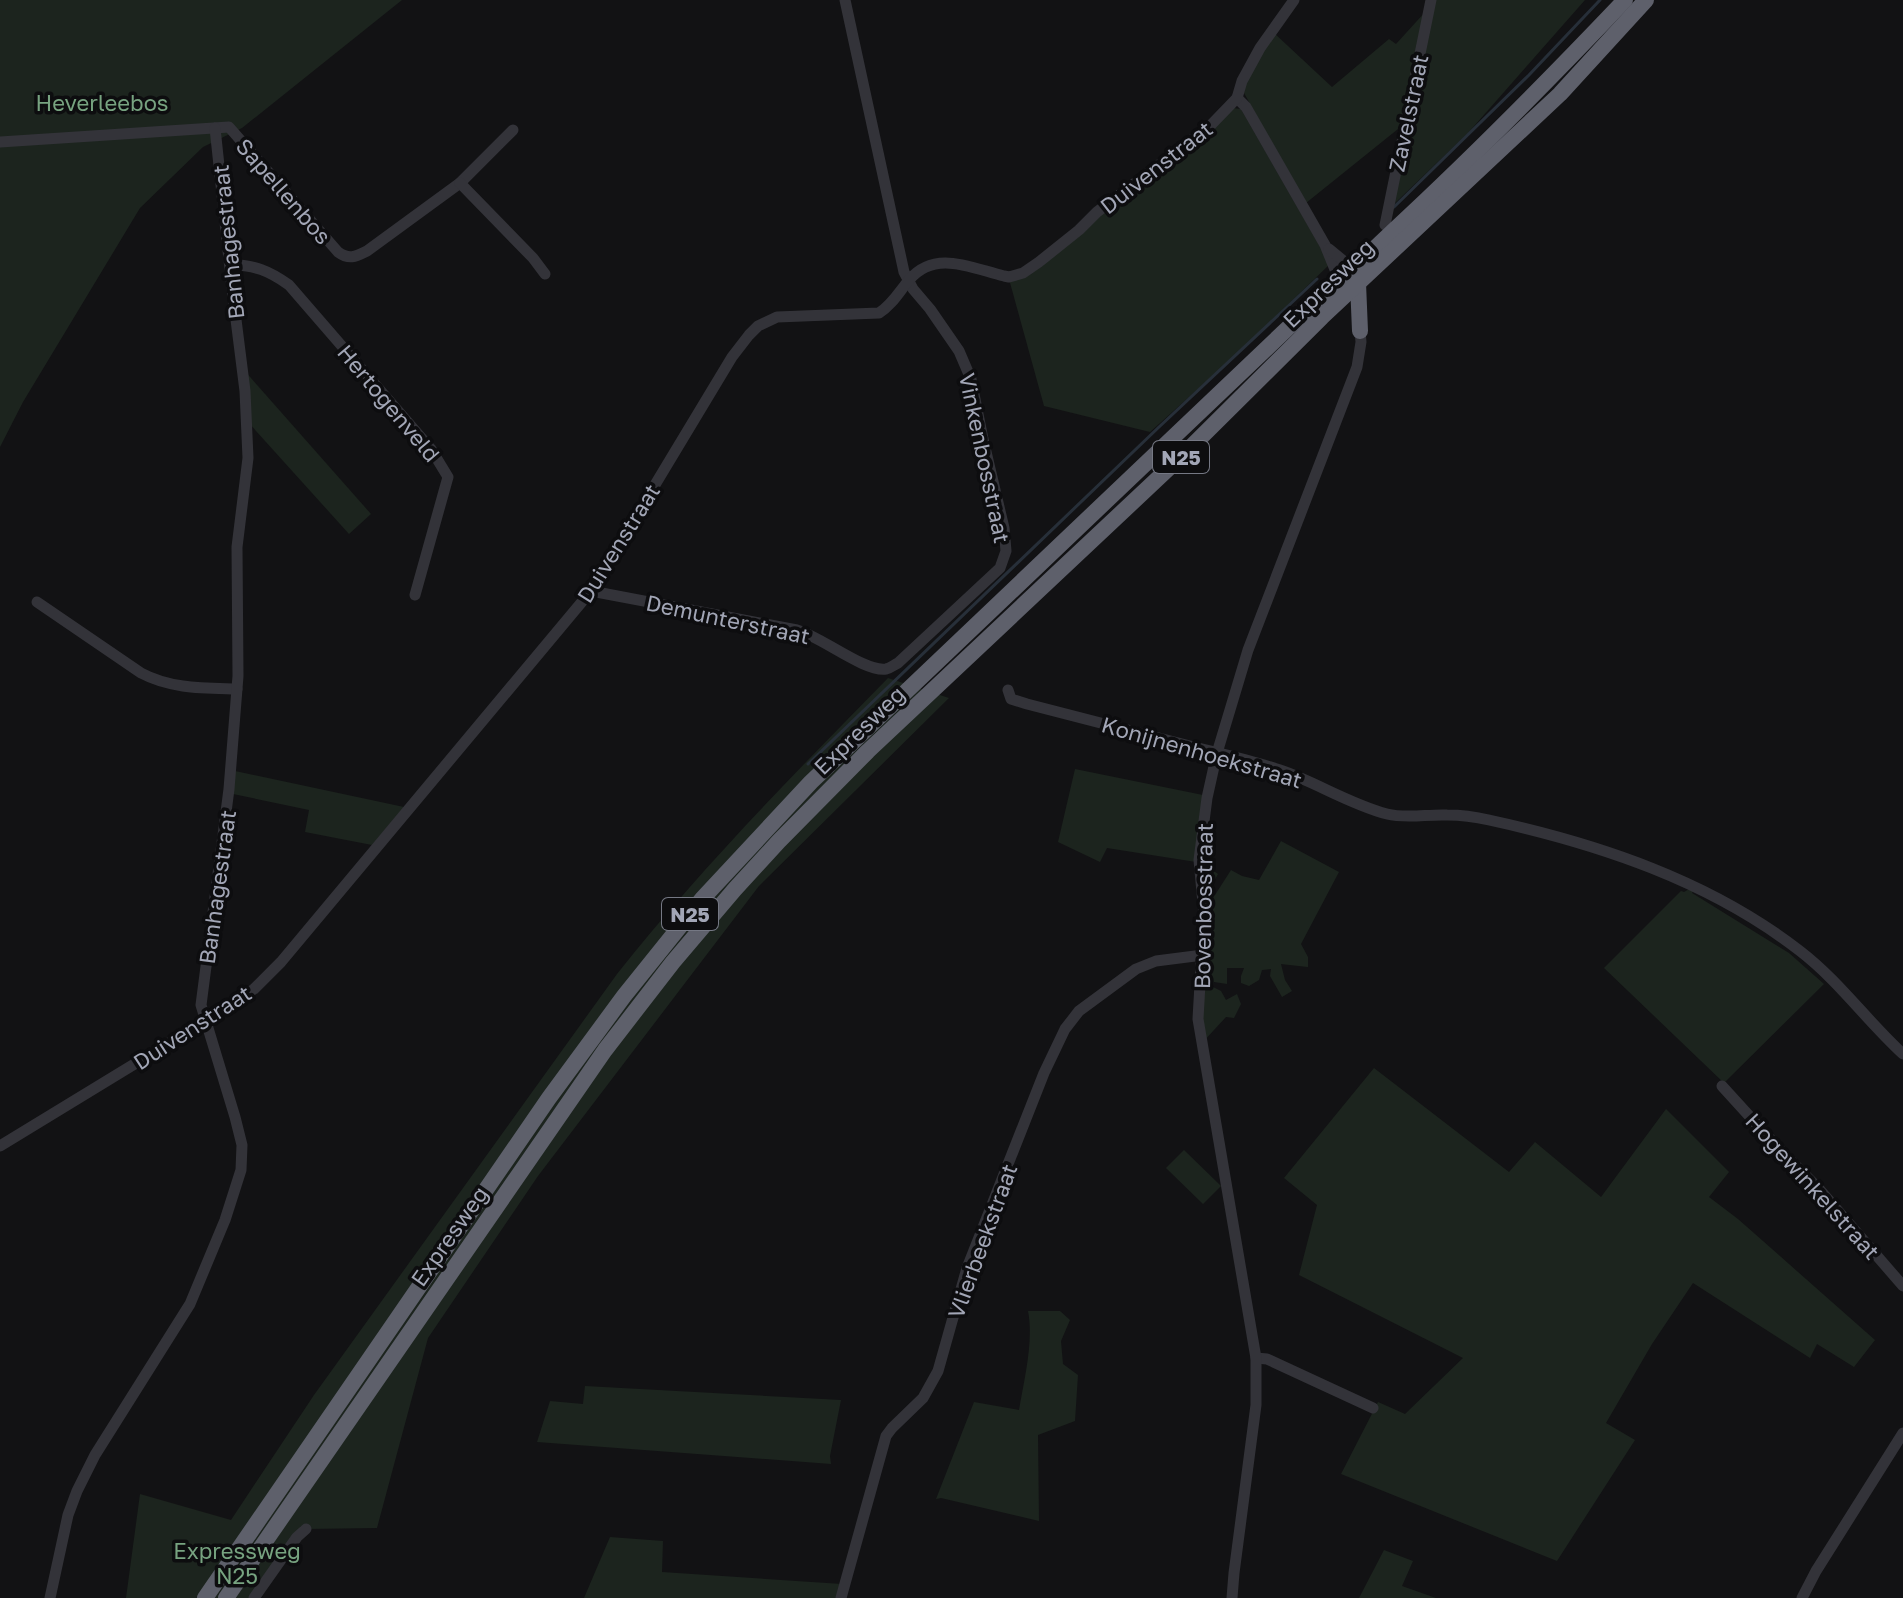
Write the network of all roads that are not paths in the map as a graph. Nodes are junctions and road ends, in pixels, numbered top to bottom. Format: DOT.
graph roads {
  1 [pos="845,0"];
  2 [pos="1294,0"];
  3 [pos="1431,0"];
  4 [pos="1625,0"];
  5 [pos="1646,0"];
  6 [pos="1237,98"];
  7 [pos="215,128"];
  8 [pos="513,130"];
  9 [pos="0,142"];
  10 [pos="460,183"];
  11 [pos="1385,225"];
  12 [pos="230,264"];
  13 [pos="1344,271"];
  14 [pos="545,274"];
  15 [pos="908,281"];
  16 [pos="1358,283"];
  17 [pos="1329,312"];
  18 [pos="1360,331"];
  19 [pos="591,591"];
  20 [pos="415,595"];
  21 [pos="37,602"];
  22 [pos="860,662"];
  23 [pos="237,689"];
  24 [pos="1008,690"];
  25 [pos="1217,753"];
  26 [pos="1203,955"];
  27 [pos="205,1021"];
  28 [pos="1903,1054"];
  29 [pos="1722,1086"];
  30 [pos="0,1146"];
  31 [pos="1903,1286"];
  32 [pos="1256,1358"];
  33 [pos="1373,1408"];
  34 [pos="1903,1433"];
  35 [pos="306,1529"];
  36 [pos="50,1598"];
  37 [pos="205,1598"];
  38 [pos="226,1598"];
  39 [pos="254,1598"];
  40 [pos="841,1598"];
  41 [pos="1232,1598"];
  42 [pos="1802,1598"];
  1 -- 15 [label="street, Vinkenbosstraat"];
  2 -- 6 [label="street, Duivenstraat"];
  3 -- 11 [label="street, Zavelstraat"];
  4 -- 13 [label="highway, Expresweg / N25"];
  5 -- 16 [label="highway, Expresweg / N25"];
  6 -- 13 [label="street"];
  6 -- 15 [label="street, Duivenstraat"];
  7 -- 9 [label="street"];
  7 -- 10 [label="street, Sapellenbos"];
  7 -- 12 [label="street, Banhagestraat"];
  8 -- 10 [label="street, Sapellenbos"];
  10 -- 14 [label="street"];
  12 -- 20 [label="street, Hertogenveld"];
  12 -- 23 [label="street, Banhagestraat"];
  13 -- 37 [label="highway, Expresweg / N25"];
  15 -- 19 [label="street, Duivenstraat"];
  15 -- 22 [label="street, Vinkenbosstraat"];
  16 -- 17 [label="highway, Expresweg / N25"];
  16 -- 18 [label="highway"];
  17 -- 18 [label="highway"];
  17 -- 38 [label="highway, Expresweg / N25"];
  18 -- 25 [label="street, Bovenbosstraat"];
  19 -- 22 [label="street, Demunterstraat"];
  19 -- 27 [label="street, Duivenstraat"];
  21 -- 23 [label="street"];
  23 -- 27 [label="street, Banhagestraat"];
  24 -- 25 [label="street, Konijnenhoekstraat"];
  25 -- 26 [label="street, Bovenbosstraat"];
  25 -- 28 [label="street, Konijnenhoekstraat"];
  26 -- 32 [label="street, Bovenbosstraat"];
  26 -- 40 [label="street, Vlierbeekstraat"];
  27 -- 30 [label="street, Duivenstraat"];
  27 -- 36 [label="street, Banhagestraat"];
  29 -- 31 [label="street, Hogewinkelstraat"];
  32 -- 33 [label="street"];
  32 -- 41 [label="street, Bovenbosstraat"];
  34 -- 42 [label="street"];
  35 -- 39 [label="street"];
}
